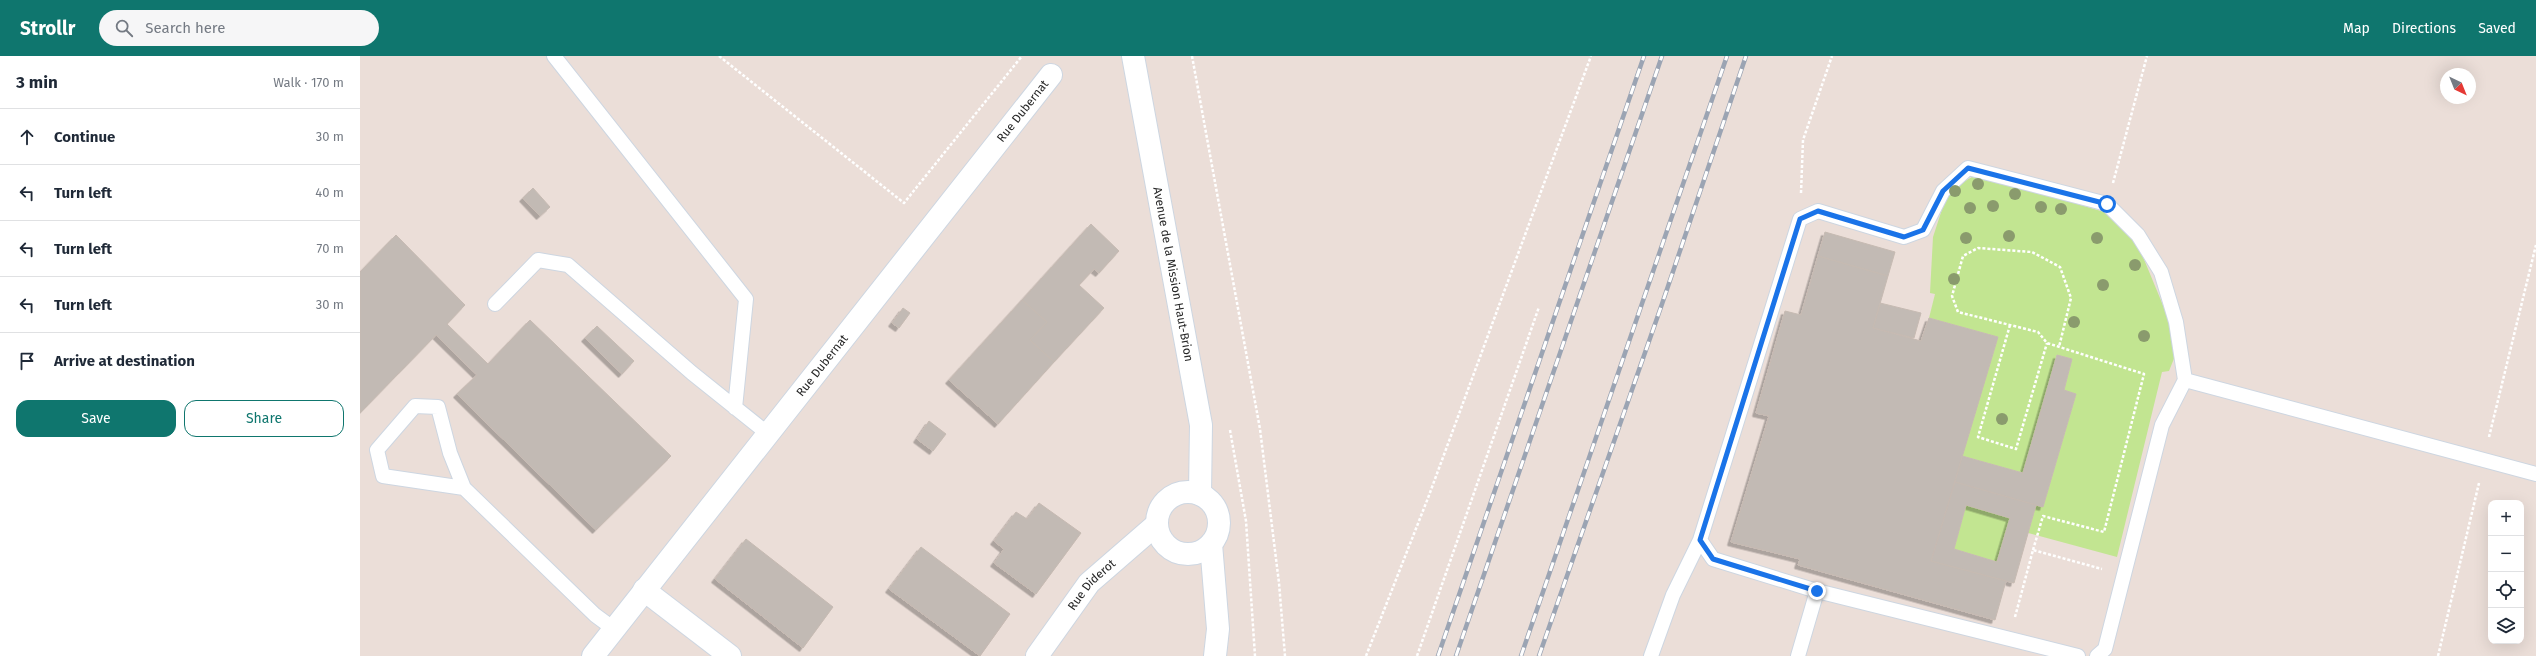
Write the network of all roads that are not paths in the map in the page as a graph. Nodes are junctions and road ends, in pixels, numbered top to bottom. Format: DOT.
graph roads {
  1 [pos="554,56"];
  2 [pos="1133,56"];
  3 [pos="1051,75"];
  4 [pos="495,304"];
  5 [pos="2186,380"];
  6 [pos="735,408"];
  7 [pos="767,434"];
  8 [pos="2536,474"];
  9 [pos="464,488"];
  10 [pos="1200,494"];
  11 [pos="1157,524"];
  12 [pos="1700,540"];
  13 [pos="1211,544"];
  14 [pos="644,590"];
  15 [pos="1817,591"];
  16 [pos="614,629"];
  17 [pos="593,656"];
  18 [pos="730,656"];
  19 [pos="1037,656"];
  20 [pos="1215,656"];
  21 [pos="1651,656"];
  22 [pos="1798,656"];
  23 [pos="2078,656"];
  24 [pos="2097,656"];
  1 -- 6 [label="lane"];
  2 -- 10 [label="street, Avenue de la Mission Haut-Brion"];
  3 -- 7 [label="street, Rue Dubernat"];
  4 -- 6 [label="lane"];
  5 -- 8 [label="lane"];
  5 -- 12 [label="lane"];
  5 -- 24 [label="lane"];
  6 -- 7 [label="lane"];
  7 -- 14 [label="street, Rue Dubernat"];
  9 -- 9 [label="lane"];
  9 -- 16 [label="lane"];
  10 -- 11 [label="street"];
  10 -- 13 [label="street"];
  11 -- 13 [label="street"];
  11 -- 19 [label="street, Rue Diderot"];
  12 -- 15 [label="lane"];
  12 -- 21 [label="lane"];
  13 -- 20 [label="street"];
  14 -- 16 [label="street, Rue Dubernat"];
  14 -- 18 [label="street"];
  15 -- 22 [label="lane"];
  15 -- 23 [label="lane"];
  16 -- 17 [label="street, Rue Dubernat"];
}
